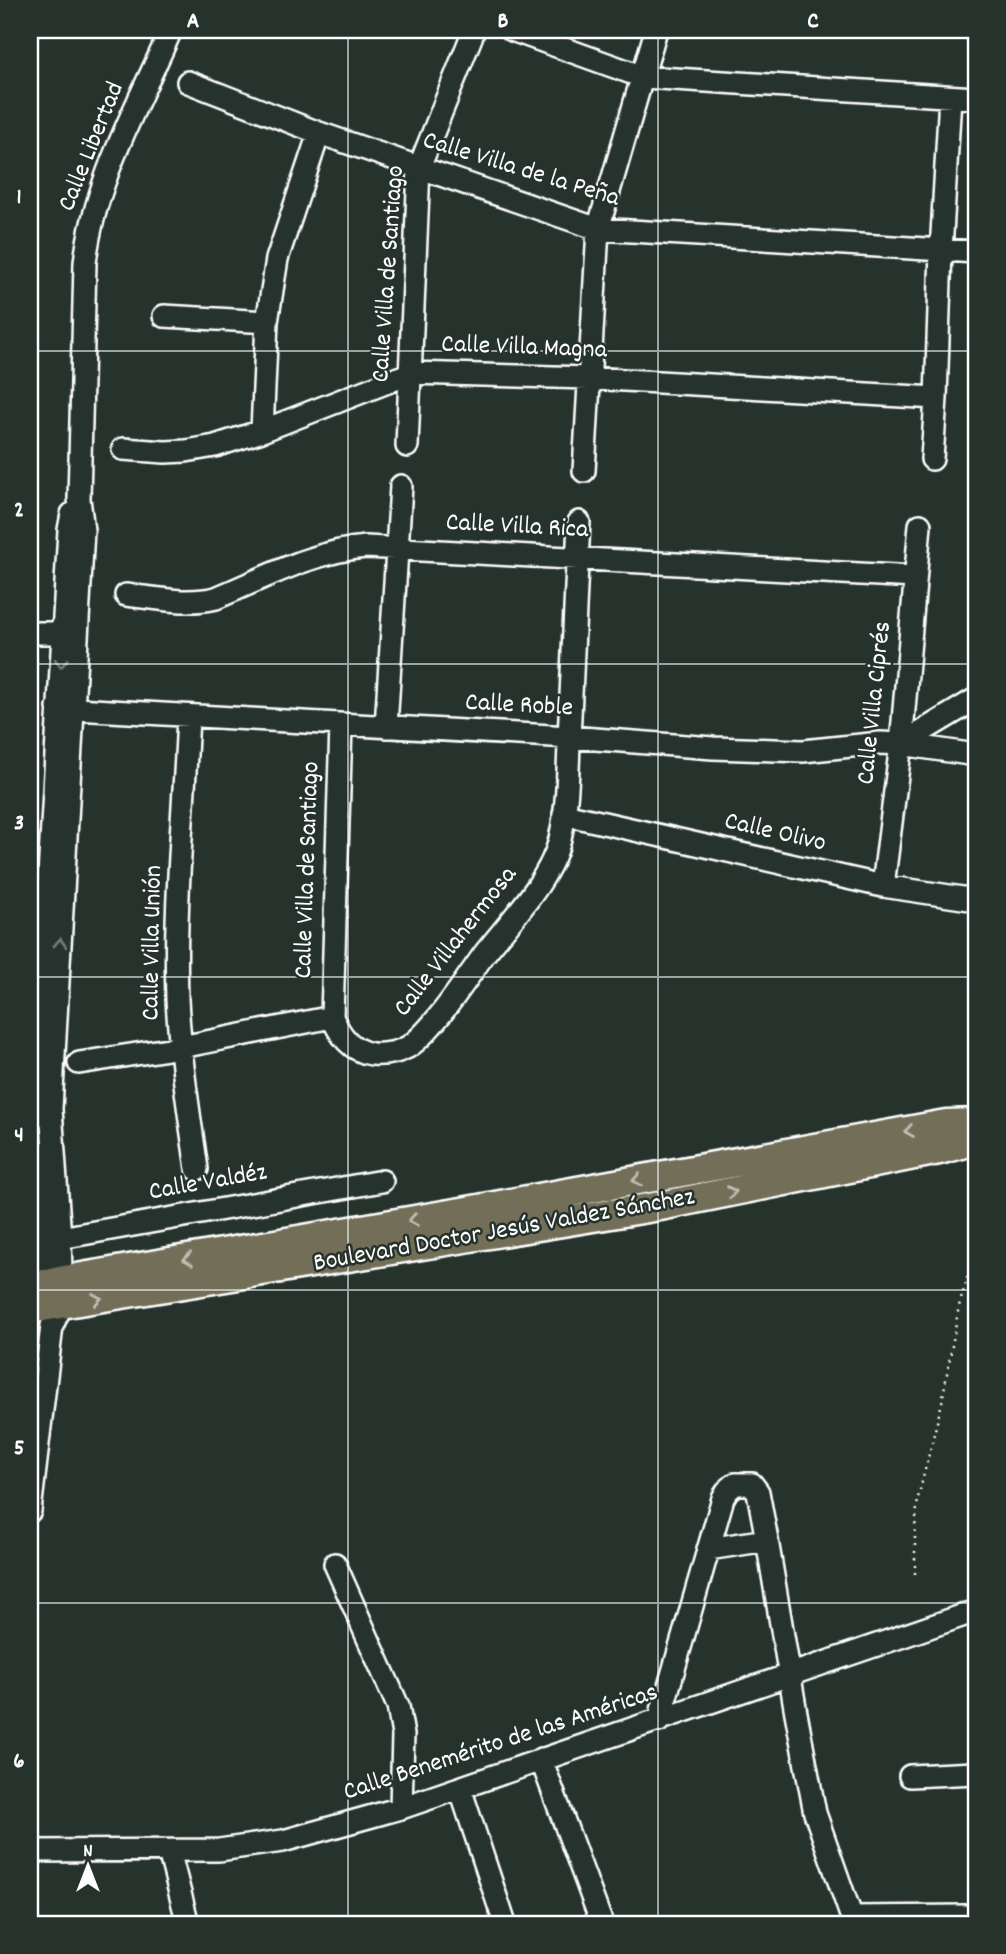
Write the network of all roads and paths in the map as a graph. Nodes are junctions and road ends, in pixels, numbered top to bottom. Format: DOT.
graph roads {
  1 [pos="171,30"];
  2 [pos="474,30"];
  3 [pos="512,30"];
  4 [pos="656,30"];
  5 [pos="643,77"];
  6 [pos="188,82"];
  7 [pos="950,97"];
  8 [pos="976,98"];
  9 [pos="319,133"];
  10 [pos="419,169"];
  11 [pos="598,229"];
  12 [pos="941,251"];
  13 [pos="976,252"];
  14 [pos="164,316"];
  15 [pos="267,322"];
  16 [pos="411,373"];
  17 [pos="589,378"];
  18 [pos="936,398"];
  19 [pos="262,430"];
  20 [pos="407,446"];
  21 [pos="123,449"];
  22 [pos="932,458"];
  23 [pos="583,471"];
  24 [pos="401,486"];
  25 [pos="79,499"];
  26 [pos="579,522"];
  27 [pos="920,525"];
  28 [pos="398,548"];
  29 [pos="578,559"];
  30 [pos="915,577"];
  31 [pos="126,595"];
  32 [pos="30,633"];
  33 [pos="62,633"];
  34 [pos="976,699"];
  35 [pos="66,709"];
  36 [pos="188,716"];
  37 [pos="341,724"];
  38 [pos="386,727"];
  39 [pos="569,737"];
  40 [pos="901,744"];
  41 [pos="976,755"];
  42 [pos="564,814"];
  43 [pos="883,886"];
  44 [pos="976,900"];
  45 [pos="332,1017"];
  46 [pos="181,1046"];
  47 [pos="79,1063"];
  48 [pos="976,1123"];
  49 [pos="976,1140"];
  50 [pos="197,1169"];
  51 [pos="382,1181"];
  52 [pos="513,1217"];
  53 [pos="45,1241"];
  54 [pos="976,1247"];
  55 [pos="47,1299"];
  56 [pos="30,1511"];
  57 [pos="767,1540"];
  58 [pos="708,1549"];
  59 [pos="335,1563"];
  60 [pos="915,1574"];
  61 [pos="976,1611"];
  62 [pos="790,1675"];
  63 [pos="659,1721"];
  64 [pos="541,1759"];
  65 [pos="976,1773"];
  66 [pos="910,1776"];
  67 [pos="460,1788"];
  68 [pos="401,1808"];
  69 [pos="30,1851"];
  70 [pos="169,1851"];
  71 [pos="967,1916"];
  72 [pos="853,1921"];
  73 [pos="188,1924"];
  74 [pos="505,1924"];
  75 [pos="602,1924"];
  1 -- 25 [label="street, Calle Libertad"];
  2 -- 10 [label="street, Calle Villa de Santiago"];
  3 -- 5 [label="street"];
  4 -- 5 [label="street"];
  5 -- 7 [label="street"];
  5 -- 11 [label="street"];
  6 -- 9 [label="street, Calle Villa de la Peña"];
  7 -- 8 [label="street"];
  7 -- 12 [label="street"];
  9 -- 10 [label="street, Calle Villa de la Peña"];
  9 -- 15 [label="street"];
  10 -- 11 [label="street, Calle Villa de la Peña"];
  10 -- 16 [label="street, Calle Villa de Santiago"];
  11 -- 12 [label="street, Calle Villa de la Peña"];
  11 -- 17 [label="street"];
  12 -- 13 [label="street, Calle Villa de la Peña"];
  12 -- 18 [label="street"];
  14 -- 15 [label="street"];
  15 -- 19 [label="street"];
  16 -- 17 [label="street, Calle Villa Magna"];
  16 -- 19 [label="street, Calle Villa Magna"];
  16 -- 20 [label="street, Calle Villa de Santiago"];
  17 -- 18 [label="street, Calle Villa Magna"];
  17 -- 23 [label="street"];
  18 -- 22 [label="street"];
  19 -- 21 [label="street, Calle Villa Magna"];
  24 -- 28 [label="street"];
  25 -- 33 [label="street, Calle Libertad"];
  25 -- 35 [label="street, Calle Libertad"];
  26 -- 29 [label="street, Calle Villahermosa"];
  27 -- 30 [label="street, Calle Villa Ciprés"];
  28 -- 29 [label="street, Calle Villa Rica"];
  28 -- 31 [label="street, Calle Villa Rica"];
  28 -- 38 [label="street"];
  29 -- 30 [label="street, Calle Villa Rica"];
  29 -- 39 [label="street, Calle Villahermosa"];
  30 -- 40 [label="street, Calle Villa Ciprés"];
  32 -- 33 [label="street"];
  33 -- 35 [label="street, Calle Libertad, one-way"];
  34 -- 40 [label="street"];
  35 -- 36 [label="street, Calle Roble"];
  35 -- 53 [label="street, Calle Libertad"];
  36 -- 37 [label="street, Calle Roble"];
  36 -- 46 [label="street, Calle Villa Unión"];
  37 -- 38 [label="street, Calle Roble"];
  37 -- 45 [label="street, Calle Villa de Santiago"];
  38 -- 39 [label="street, Calle Roble"];
  39 -- 40 [label="street, Calle Roble"];
  39 -- 42 [label="street, Calle Villahermosa"];
  40 -- 41 [label="street, Calle Roble"];
  40 -- 43 [label="street, Calle Villa Ciprés"];
  42 -- 43 [label="street, Calle Olivo"];
  42 -- 45 [label="street, Calle Villahermosa"];
  43 -- 44 [label="street, Calle Olivo"];
  45 -- 46 [label="street"];
  46 -- 47 [label="street"];
  46 -- 50 [label="street, Calle Villa Unión"];
  48 -- 52 [label="main road, Boulevard Doctor Jesús Valdez Sánchez, one-way"];
  52 -- 49 [label="main road, Boulevard Doctor Jesús Valdez Sánchez, one-way"];
  51 -- 53 [label="street, Calle Valdéz"];
  52 -- 55 [label="main road, Boulevard Doctor Jesús Valdez Sánchez"];
  53 -- 55 [label="street, Calle Libertad"];
  54 -- 60 [label="path"];
  55 -- 56 [label="street, Calle Libertad"];
  57 -- 58 [label="street"];
  57 -- 58 [label="street"];
  57 -- 62 [label="street"];
  58 -- 63 [label="street"];
  59 -- 68 [label="street"];
  61 -- 62 [label="street, Calle Benemérito de las Américas"];
  62 -- 63 [label="street, Calle Benemérito de las Américas"];
  62 -- 72 [label="street"];
  63 -- 64 [label="street, Calle Benemérito de las Américas"];
  64 -- 67 [label="street, Calle Benemérito de las Américas"];
  64 -- 75 [label="street"];
  65 -- 66 [label="street"];
  67 -- 68 [label="street, Calle Benemérito de las Américas"];
  67 -- 74 [label="street"];
  68 -- 70 [label="street, Calle Benemérito de las Américas"];
  69 -- 70 [label="street, Calle Benemérito de las Américas"];
  70 -- 73 [label="street"];
  71 -- 72 [label="street"];
}
